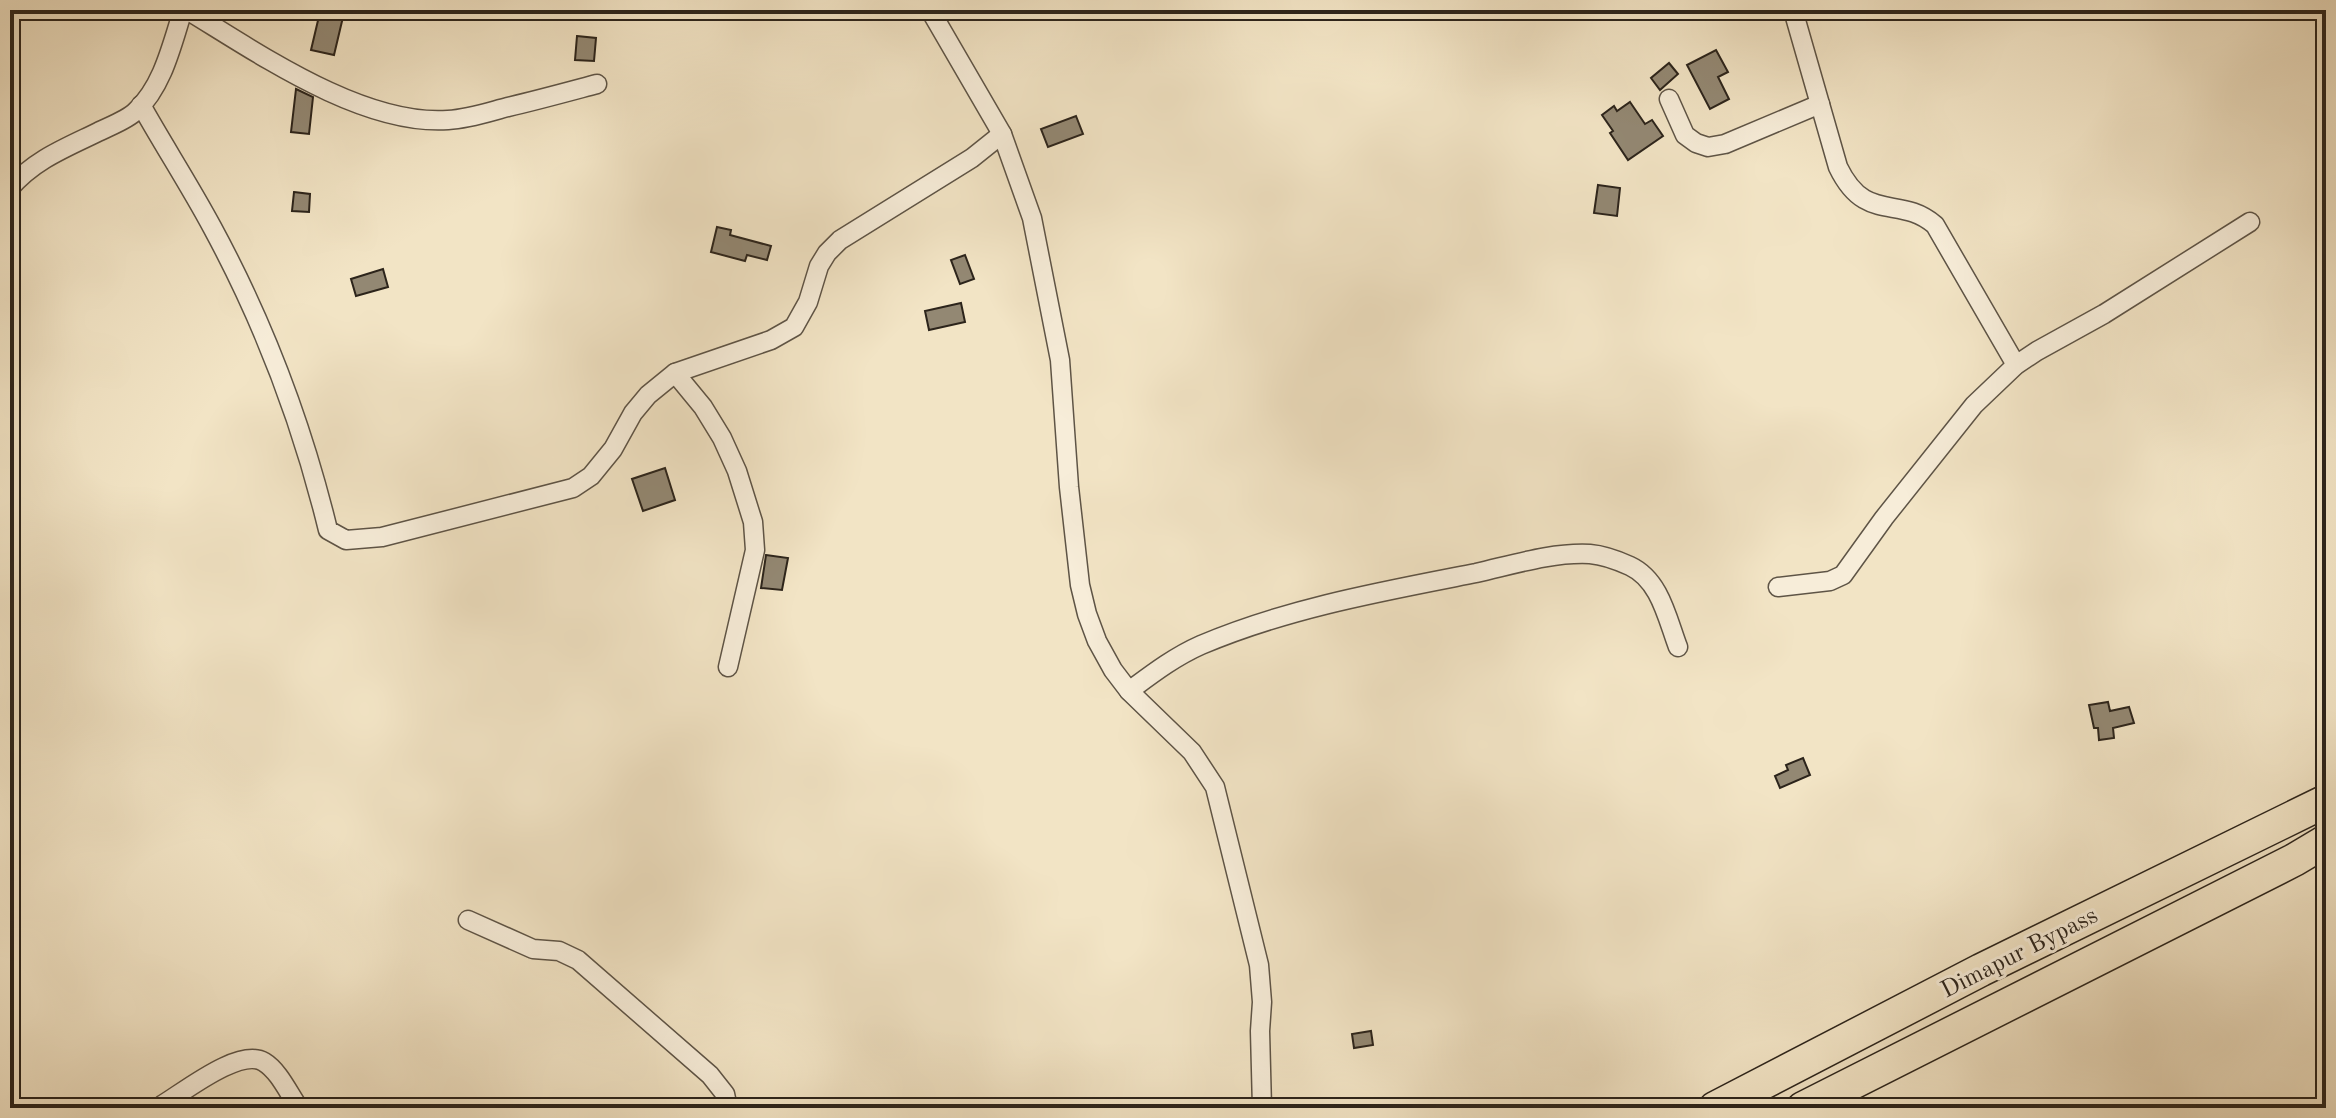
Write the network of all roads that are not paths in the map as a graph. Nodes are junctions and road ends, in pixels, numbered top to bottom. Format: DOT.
graph roads {
  1 [pos="185,10"];
  2 [pos="930,10"];
  3 [pos="1793,10"];
  4 [pos="597,84"];
  5 [pos="1669,99"];
  6 [pos="1820,104"];
  7 [pos="141,105"];
  8 [pos="1002,134"];
  9 [pos="10,188"];
  10 [pos="2250,222"];
  11 [pos="2016,365"];
  12 [pos="675,373"];
  13 [pos="1778,587"];
  14 [pos="1678,647"];
  15 [pos="728,667"];
  16 [pos="1129,691"];
  17 [pos="2326,801"];
  18 [pos="2326,841"];
  19 [pos="468,920"];
  20 [pos="162,1105"];
  21 [pos="299,1108"];
  22 [pos="728,1108"];
  23 [pos="1262,1108"];
  24 [pos="1715,1108"];
  25 [pos="1803,1108"];
  1 -- 4 [label="street"];
  1 -- 7 [label="street"];
  2 -- 8 [label="street"];
  3 -- 6 [label="street"];
  5 -- 6 [label="street"];
  6 -- 11 [label="street"];
  7 -- 9 [label="street"];
  7 -- 12 [label="street"];
  8 -- 12 [label="street"];
  8 -- 16 [label="street"];
  10 -- 11 [label="street"];
  11 -- 13 [label="street"];
  12 -- 15 [label="street"];
  14 -- 16 [label="street"];
  16 -- 23 [label="street"];
  17 -- 24 [label="highway, Dimapur Bypass"];
  18 -- 25 [label="highway, Dimapur Bypass"];
  19 -- 22 [label="street"];
  20 -- 21 [label="street"];
}
